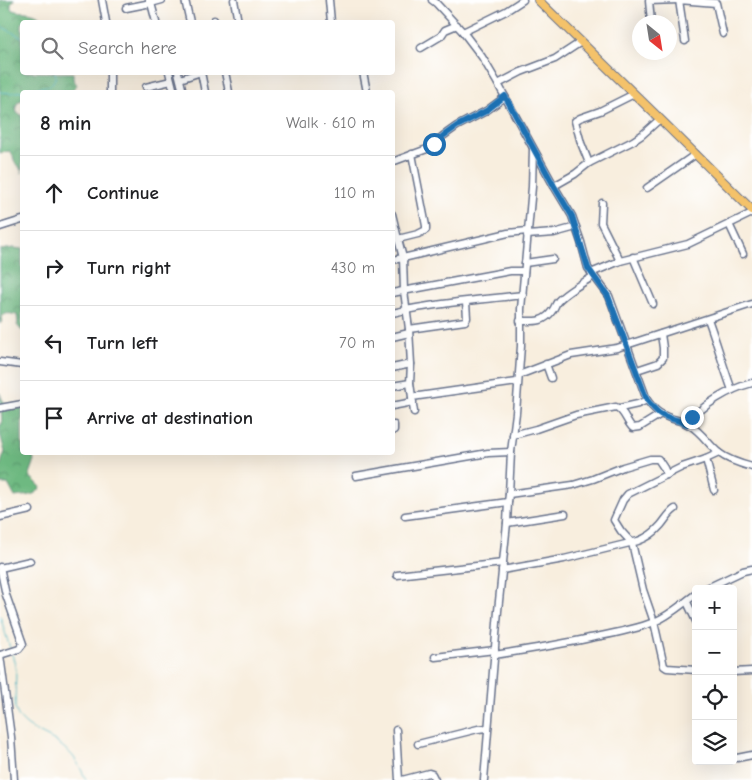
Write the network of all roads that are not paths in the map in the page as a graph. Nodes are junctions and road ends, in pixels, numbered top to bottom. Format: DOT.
graph roads {
  1 [pos="102,0"];
  2 [pos="162,0"];
  3 [pos="185,0"];
  4 [pos="234,0"];
  5 [pos="329,0"];
  6 [pos="432,0"];
  7 [pos="523,0"];
  8 [pos="538,0"];
  9 [pos="679,0"];
  10 [pos="150,1"];
  11 [pos="126,8"];
  12 [pos="650,15"];
  13 [pos="106,20"];
  14 [pos="155,20"];
  15 [pos="190,20"];
  16 [pos="238,20"];
  17 [pos="331,20"];
  18 [pos="457,26"];
  19 [pos="463,32"];
  20 [pos="723,34"];
  21 [pos="685,41"];
  22 [pos="582,42"];
  23 [pos="421,48"];
  24 [pos="110,75"];
  25 [pos="170,75"];
  26 [pos="202,75"];
  27 [pos="226,75"];
  28 [pos="364,75"];
  29 [pos="179,76"];
  30 [pos="171,81"];
  31 [pos="498,84"];
  32 [pos="146,87"];
  33 [pos="110,90"];
  34 [pos="173,90"];
  35 [pos="182,90"];
  36 [pos="205,90"];
  37 [pos="229,90"];
  38 [pos="367,90"];
  39 [pos="634,94"];
  40 [pos="505,96"];
  41 [pos="660,118"];
  42 [pos="533,147"];
  43 [pos="412,154"];
  44 [pos="696,154"];
  45 [pos="395,161"];
  46 [pos="589,163"];
  47 [pos="554,186"];
  48 [pos="647,188"];
  49 [pos="602,203"];
  50 [pos="752,210"];
  51 [pos="20,221"];
  52 [pos="729,224"];
  53 [pos="0,227"];
  54 [pos="576,227"];
  55 [pos="527,233"];
  56 [pos="395,239"];
  57 [pos="743,254"];
  58 [pos="633,257"];
  59 [pos="403,258"];
  60 [pos="395,259"];
  61 [pos="553,259"];
  62 [pos="620,261"];
  63 [pos="525,263"];
  64 [pos="524,271"];
  65 [pos="593,274"];
  66 [pos="404,291"];
  67 [pos="395,292"];
  68 [pos="523,295"];
  69 [pos="466,302"];
  70 [pos="653,304"];
  71 [pos="752,304"];
  72 [pos="407,311"];
  73 [pos="395,313"];
  74 [pos="708,319"];
  75 [pos="520,321"];
  76 [pos="409,331"];
  77 [pos="661,334"];
  78 [pos="395,335"];
  79 [pos="627,345"];
  80 [pos="0,362"];
  81 [pos="411,364"];
  82 [pos="546,364"];
  83 [pos="20,365"];
  84 [pos="395,367"];
  85 [pos="637,370"];
  86 [pos="551,378"];
  87 [pos="518,379"];
  88 [pos="410,383"];
  89 [pos="752,383"];
  90 [pos="395,386"];
  91 [pos="732,390"];
  92 [pos="412,399"];
  93 [pos="647,400"];
  94 [pos="20,404"];
  95 [pos="395,405"];
  96 [pos="0,408"];
  97 [pos="620,408"];
  98 [pos="414,412"];
  99 [pos="661,414"];
  100 [pos="687,424"];
  101 [pos="513,435"];
  102 [pos="511,452"];
  103 [pos="719,453"];
  104 [pos="706,459"];
  105 [pos="752,468"];
  106 [pos="667,475"];
  107 [pos="356,476"];
  108 [pos="714,490"];
  109 [pos="509,494"];
  110 [pos="508,502"];
  111 [pos="675,509"];
  112 [pos="30,510"];
  113 [pos="565,514"];
  114 [pos="405,516"];
  115 [pos="0,517"];
  116 [pos="507,523"];
  117 [pos="632,543"];
  118 [pos="30,561"];
  119 [pos="503,566"];
  120 [pos="0,567"];
  121 [pos="752,569"];
  122 [pos="397,575"];
  123 [pos="713,585"];
  124 [pos="692,598"];
  125 [pos="687,602"];
  126 [pos="692,613"];
  127 [pos="654,622"];
  128 [pos="495,652"];
  129 [pos="0,655"];
  130 [pos="435,657"];
  131 [pos="692,670"];
  132 [pos="752,671"];
  133 [pos="737,672"];
  134 [pos="488,728"];
  135 [pos="396,730"];
  136 [pos="418,744"];
  137 [pos="752,754"];
  138 [pos="737,758"];
  139 [pos="14,780"];
  140 [pos="401,780"];
  141 [pos="435,780"];
  142 [pos="484,780"];
  1 -- 13 [label="street"];
  2 -- 10 [label="street"];
  3 -- 15 [label="street"];
  4 -- 16 [label="street"];
  5 -- 17 [label="street"];
  6 -- 18 [label="street"];
  7 -- 19 [label="street"];
  8 -- 22 [label="main road"];
  9 -- 12 [label="street"];
  9 -- 20 [label="street"];
  9 -- 21 [label="street"];
  10 -- 11 [label="street"];
  10 -- 14 [label="street"];
  18 -- 19 [label="street"];
  18 -- 23 [label="street"];
  19 -- 31 [label="street"];
  22 -- 31 [label="street"];
  22 -- 39 [label="main road"];
  24 -- 33 [label="street"];
  25 -- 30 [label="street"];
  26 -- 36 [label="street"];
  27 -- 37 [label="street"];
  28 -- 38 [label="street"];
  29 -- 35 [label="street"];
  30 -- 32 [label="street"];
  30 -- 34 [label="street"];
  31 -- 40 [label="street"];
  39 -- 41 [label="main road"];
  39 -- 46 [label="street"];
  40 -- 42 [label="street"];
  40 -- 43 [label="street"];
  41 -- 44 [label="main road"];
  41 -- 46 [label="street"];
  42 -- 47 [label="street"];
  42 -- 55 [label="street"];
  43 -- 45 [label="street"];
  43 -- 56 [label="street"];
  44 -- 48 [label="street"];
  44 -- 50 [label="main road"];
  46 -- 47 [label="street"];
  47 -- 54 [label="street"];
  49 -- 62 [label="street"];
  50 -- 52 [label="street"];
  51 -- 53 [label="street"];
  52 -- 57 [label="street"];
  52 -- 58 [label="street"];
  54 -- 55 [label="street"];
  54 -- 65 [label="street"];
  55 -- 59 [label="street"];
  55 -- 63 [label="street"];
  56 -- 59 [label="street"];
  58 -- 62 [label="street"];
  58 -- 70 [label="street"];
  59 -- 60 [label="street"];
  59 -- 66 [label="street"];
  61 -- 63 [label="street"];
  62 -- 65 [label="street"];
  63 -- 64 [label="street"];
  64 -- 66 [label="street"];
  64 -- 68 [label="street"];
  65 -- 75 [label="street"];
  65 -- 79 [label="street"];
  66 -- 67 [label="street"];
  66 -- 72 [label="street"];
  68 -- 69 [label="street"];
  68 -- 75 [label="street"];
  69 -- 72 [label="street"];
  69 -- 76 [label="street"];
  71 -- 74 [label="street"];
  72 -- 73 [label="street"];
  72 -- 76 [label="street"];
  74 -- 77 [label="street"];
  74 -- 91 [label="street"];
  75 -- 87 [label="street"];
  76 -- 78 [label="street"];
  76 -- 81 [label="street"];
  77 -- 79 [label="street"];
  77 -- 85 [label="street"];
  79 -- 82 [label="street"];
  79 -- 85 [label="street"];
  80 -- 83 [label="street"];
  81 -- 84 [label="street"];
  81 -- 88 [label="street"];
  82 -- 86 [label="street"];
  82 -- 87 [label="street"];
  85 -- 93 [label="street"];
  87 -- 92 [label="street"];
  87 -- 101 [label="street"];
  88 -- 90 [label="street"];
  88 -- 92 [label="street"];
  89 -- 91 [label="street"];
  91 -- 100 [label="street"];
  92 -- 95 [label="street"];
  92 -- 98 [label="street"];
  93 -- 97 [label="street"];
  93 -- 99 [label="street"];
  94 -- 96 [label="street"];
  97 -- 99 [label="street"];
  97 -- 101 [label="street"];
  99 -- 100 [label="street"];
  100 -- 103 [label="street"];
  101 -- 102 [label="street"];
  102 -- 107 [label="street"];
  102 -- 109 [label="street"];
  103 -- 104 [label="street"];
  103 -- 105 [label="street"];
  104 -- 106 [label="street"];
  104 -- 108 [label="street"];
  106 -- 109 [label="street"];
  106 -- 117 [label="street"];
  109 -- 110 [label="street"];
  110 -- 114 [label="street"];
  110 -- 116 [label="street"];
  111 -- 117 [label="street"];
  112 -- 115 [label="street"];
  113 -- 116 [label="street"];
  116 -- 119 [label="street"];
  117 -- 119 [label="street"];
  117 -- 127 [label="street"];
  118 -- 120 [label="street"];
  119 -- 122 [label="street"];
  119 -- 128 [label="street"];
  120 -- 129 [label="street"];
  121 -- 123 [label="street"];
  124 -- 125 [label="street"];
  125 -- 126 [label="street"];
  125 -- 127 [label="street"];
  127 -- 128 [label="street"];
  127 -- 131 [label="street"];
  128 -- 130 [label="street"];
  128 -- 134 [label="street"];
  129 -- 139 [label="street"];
  132 -- 133 [label="street"];
  134 -- 136 [label="street"];
  134 -- 142 [label="street"];
  135 -- 140 [label="street"];
  137 -- 138 [label="street"];
  140 -- 141 [label="street"];
}
